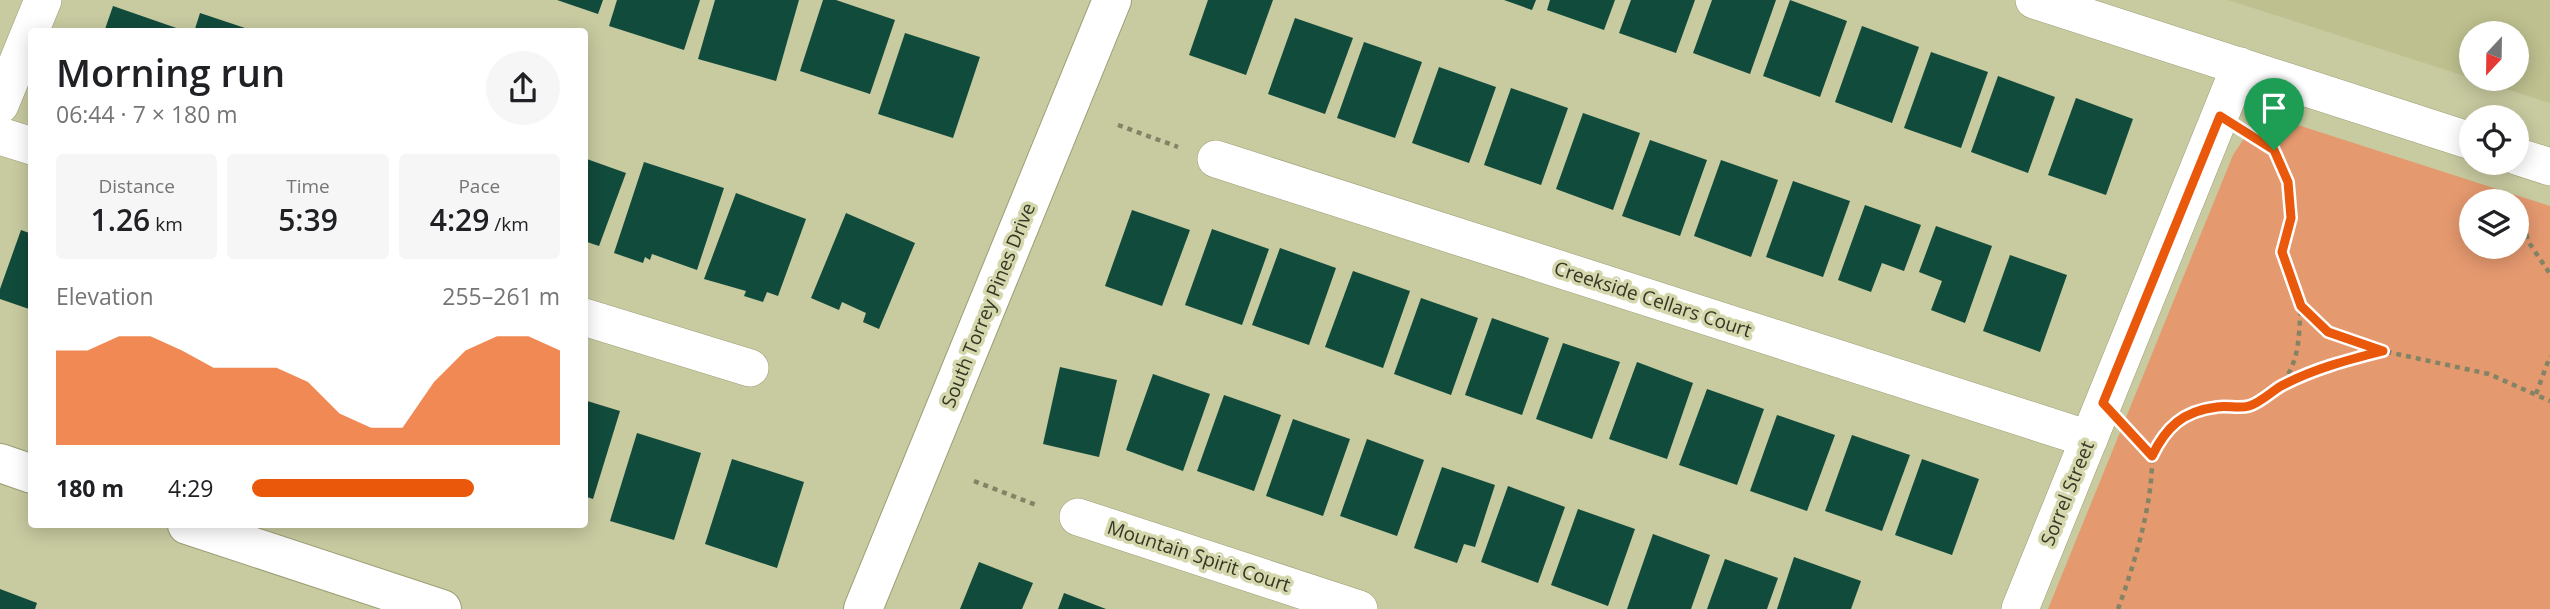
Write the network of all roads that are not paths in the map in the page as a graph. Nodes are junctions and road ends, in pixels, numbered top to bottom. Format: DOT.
graph roads {
  1 [pos="43,0"];
  2 [pos="1112,0"];
  3 [pos="2034,0"];
  4 [pos="32,28"];
  5 [pos="28,37"];
  6 [pos="2240,66"];
  7 [pos="0,105"];
  8 [pos="0,136"];
  9 [pos="2459,137"];
  10 [pos="28,145"];
  11 [pos="1216,159"];
  12 [pos="2529,160"];
  13 [pos="2550,167"];
  14 [pos="588,318"];
  15 [pos="750,368"];
  16 [pos="2089,439"];
  17 [pos="0,463"];
  18 [pos="28,473"];
  19 [pos="1077,517"];
  20 [pos="196,528"];
  21 [pos="442,609"];
  22 [pos="863,609"];
  23 [pos="1359,609"];
  24 [pos="2020,609"];
  1 -- 4 [label="street"];
  2 -- 22 [label="street, South Torrey Pines Drive"];
  3 -- 6 [label="street"];
  5 -- 7 [label="street"];
  6 -- 9 [label="street"];
  6 -- 16 [label="street, Sorrel Street"];
  8 -- 10 [label="street"];
  11 -- 16 [label="street, Creekside Cellars Court"];
  12 -- 13 [label="street"];
  14 -- 15 [label="street"];
  16 -- 24 [label="street, Sorrel Street"];
  17 -- 18 [label="street"];
  19 -- 23 [label="street, Mountain Spirit Court"];
  20 -- 21 [label="street"];
}
